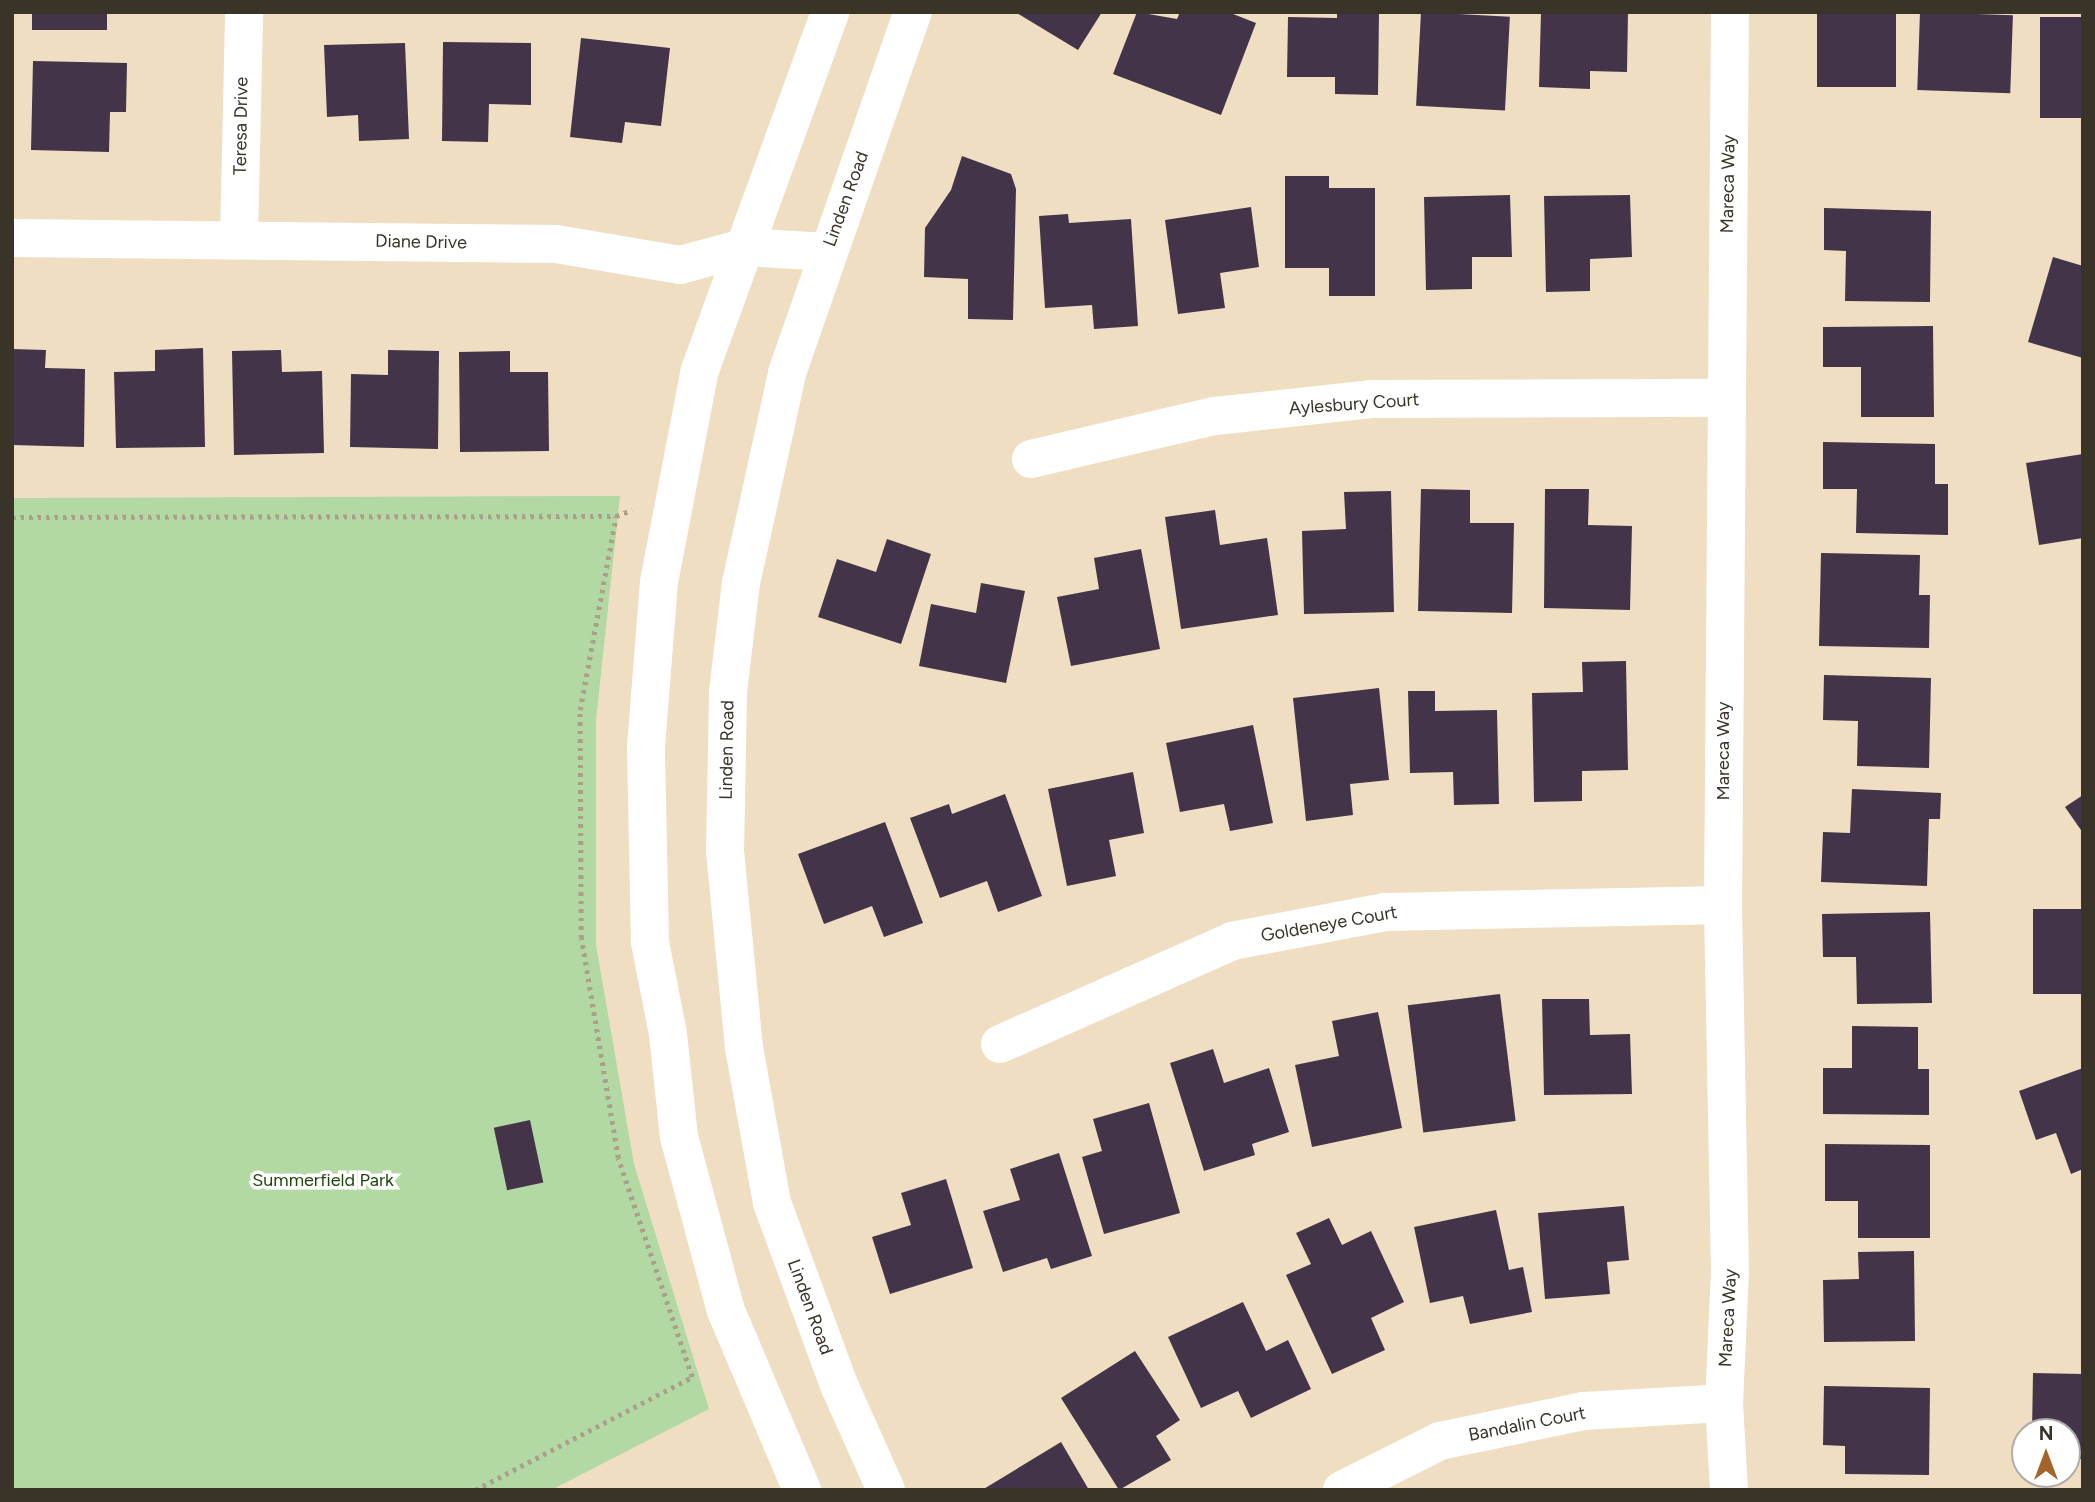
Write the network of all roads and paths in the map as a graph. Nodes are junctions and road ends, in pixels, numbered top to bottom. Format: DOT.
graph roads {
  1 [pos="244,12"];
  2 [pos="830,12"];
  3 [pos="913,12"];
  4 [pos="1730,12"];
  5 [pos="12,238"];
  6 [pos="239,239"];
  7 [pos="747,247"];
  8 [pos="827,252"];
  9 [pos="1725,398"];
  10 [pos="1031,459"];
  11 [pos="675,493"];
  12 [pos="12,517"];
  13 [pos="1723,905"];
  14 [pos="1000,1044"];
  15 [pos="692,1377"];
  16 [pos="1724,1403"];
  17 [pos="475,1490"];
  18 [pos="803,1490"];
  19 [pos="886,1490"];
  20 [pos="1342,1490"];
  21 [pos="1729,1490"];
  1 -- 6 [label="street, Teresa Drive"];
  2 -- 7 [label="street"];
  3 -- 8 [label="street, Linden Road"];
  4 -- 9 [label="street, Mareca Way"];
  5 -- 6 [label="street, Diane Drive"];
  6 -- 7 [label="street, Diane Drive"];
  7 -- 8 [label="street, Diane Drive"];
  7 -- 11 [label="street"];
  8 -- 19 [label="street, Linden Road"];
  9 -- 10 [label="street, Aylesbury Court"];
  9 -- 13 [label="street, Mareca Way"];
  11 -- 12 [label="path"];
  11 -- 18 [label="street"];
  13 -- 14 [label="street, Goldeneye Court"];
  13 -- 16 [label="street, Mareca Way"];
  15 -- 17 [label="path"];
  16 -- 20 [label="street, Bandalin Court"];
  16 -- 21 [label="street, Mareca Way"];
}
